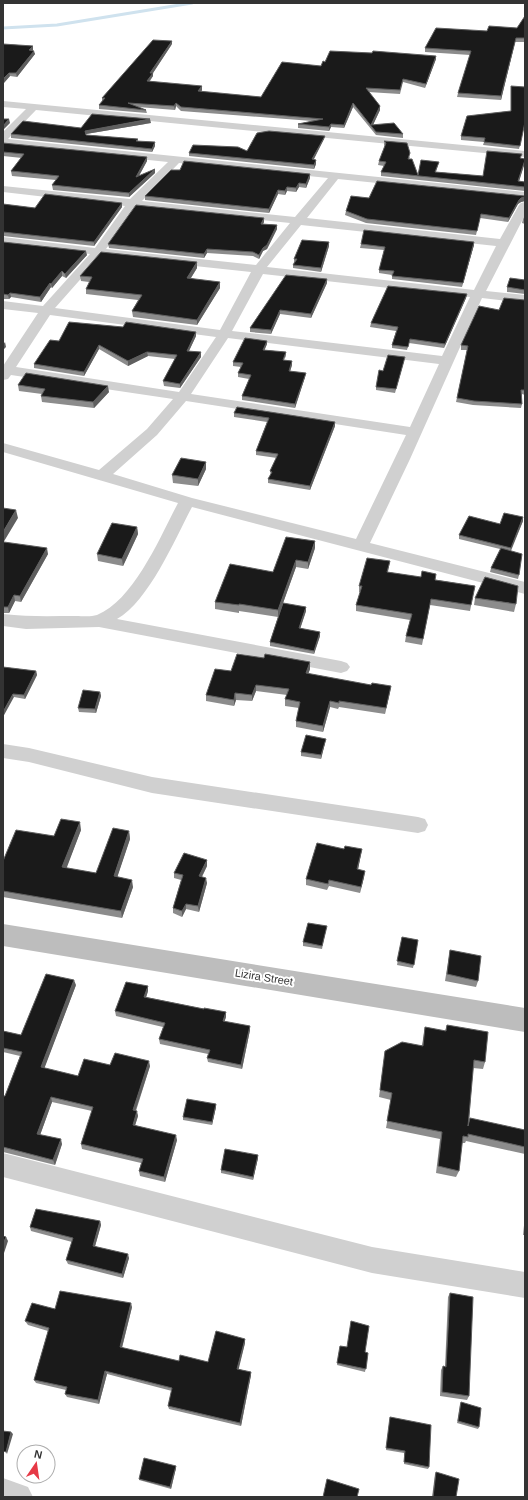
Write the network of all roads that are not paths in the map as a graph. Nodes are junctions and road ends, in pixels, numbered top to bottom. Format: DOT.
graph roads {
  1 [pos="3,104"];
  2 [pos="35,106"];
  3 [pos="3,138"];
  4 [pos="3,142"];
  5 [pos="525,154"];
  6 [pos="176,160"];
  7 [pos="336,175"];
  8 [pos="3,189"];
  9 [pos="525,195"];
  10 [pos="133,203"];
  11 [pos="525,205"];
  12 [pos="298,221"];
  13 [pos="3,241"];
  14 [pos="503,243"];
  15 [pos="98,252"];
  16 [pos="259,269"];
  17 [pos="477,293"];
  18 [pos="525,299"];
  19 [pos="3,305"];
  20 [pos="46,311"];
  21 [pos="224,334"];
  22 [pos="447,361"];
  23 [pos="5,373"];
  24 [pos="183,396"];
  25 [pos="415,432"];
  26 [pos="3,447"];
  27 [pos="102,476"];
  28 [pos="187,501"];
  29 [pos="361,545"];
  30 [pos="525,588"];
  31 [pos="3,620"];
  32 [pos="100,621"];
  33 [pos="341,667"];
  34 [pos="3,750"];
  35 [pos="418,825"];
  36 [pos="3,935"];
  37 [pos="525,1020"];
  38 [pos="3,1166"];
  39 [pos="525,1285"];
  40 [pos="3,1493"];
  41 [pos="18,1497"];
  1 -- 2 [label="street"];
  2 -- 3 [label="street"];
  2 -- 5 [label="street"];
  4 -- 6 [label="street"];
  6 -- 7 [label="street"];
  6 -- 10 [label="street"];
  7 -- 9 [label="street"];
  7 -- 12 [label="street"];
  8 -- 10 [label="street"];
  10 -- 12 [label="street"];
  10 -- 15 [label="street"];
  11 -- 14 [label="street"];
  12 -- 14 [label="street"];
  12 -- 16 [label="street"];
  13 -- 15 [label="street"];
  14 -- 17 [label="street"];
  15 -- 16 [label="street"];
  15 -- 20 [label="street"];
  16 -- 17 [label="street"];
  16 -- 21 [label="street"];
  17 -- 18 [label="street"];
  17 -- 22 [label="street"];
  19 -- 20 [label="street"];
  20 -- 21 [label="street"];
  20 -- 23 [label="street"];
  21 -- 22 [label="street"];
  21 -- 24 [label="street"];
  22 -- 25 [label="street"];
  23 -- 24 [label="street"];
  24 -- 25 [label="street"];
  24 -- 27 [label="street"];
  25 -- 29 [label="street"];
  26 -- 27 [label="street"];
  27 -- 28 [label="street"];
  28 -- 29 [label="street"];
  28 -- 32 [label="street"];
  29 -- 30 [label="street"];
  31 -- 32 [label="street"];
  32 -- 33 [label="street"];
  34 -- 35 [label="street"];
  36 -- 37 [label="street, Lizira Street"];
  38 -- 39 [label="street"];
  40 -- 41 [label="street"];
}
